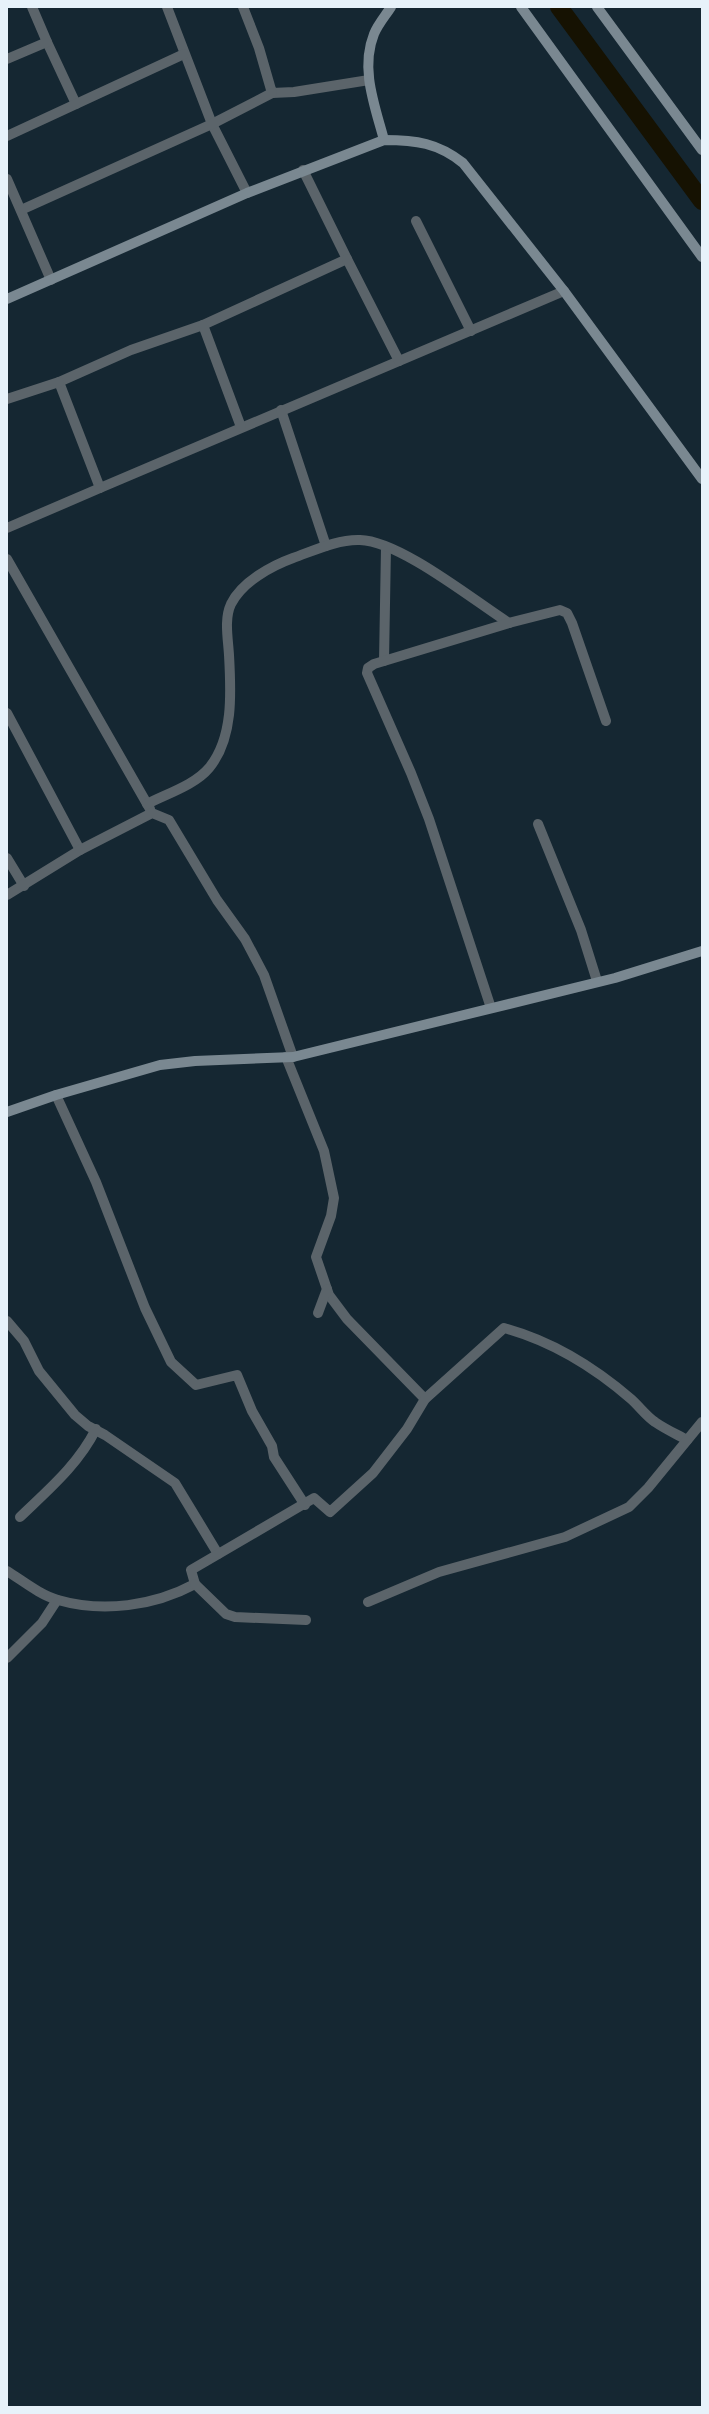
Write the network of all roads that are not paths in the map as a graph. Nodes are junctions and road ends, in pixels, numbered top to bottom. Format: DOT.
graph roads {
  1 [pos="32,7"];
  2 [pos="167,7"];
  3 [pos="243,7"];
  4 [pos="391,7"];
  5 [pos="521,7"];
  6 [pos="597,7"];
  7 [pos="47,42"];
  8 [pos="184,54"];
  9 [pos="7,59"];
  10 [pos="368,80"];
  11 [pos="272,93"];
  12 [pos="76,104"];
  13 [pos="212,124"];
  14 [pos="7,136"];
  15 [pos="384,140"];
  16 [pos="702,150"];
  17 [pos="304,170"];
  18 [pos="7,179"];
  19 [pos="247,193"];
  20 [pos="20,210"];
  21 [pos="416,221"];
  22 [pos="702,257"];
  23 [pos="346,259"];
  24 [pos="51,280"];
  25 [pos="564,291"];
  26 [pos="7,299"];
  27 [pos="203,325"];
  28 [pos="471,331"];
  29 [pos="399,361"];
  30 [pos="59,382"];
  31 [pos="7,399"];
  32 [pos="281,410"];
  33 [pos="242,427"];
  34 [pos="702,479"];
  35 [pos="100,488"];
  36 [pos="7,528"];
  37 [pos="326,546"];
  38 [pos="386,547"];
  39 [pos="7,559"];
  40 [pos="509,623"];
  41 [pos="384,661"];
  42 [pos="8,716"];
  43 [pos="606,721"];
  44 [pos="147,804"];
  45 [pos="152,813"];
  46 [pos="538,824"];
  47 [pos="80,850"];
  48 [pos="7,858"];
  49 [pos="24,886"];
  50 [pos="7,895"];
  51 [pos="702,951"];
  52 [pos="597,982"];
  53 [pos="492,1008"];
  54 [pos="290,1057"];
  55 [pos="56,1095"];
  56 [pos="7,1112"];
  57 [pos="327,1289"];
  58 [pos="318,1313"];
  59 [pos="7,1321"];
  60 [pos="425,1399"];
  61 [pos="702,1422"];
  62 [pos="96,1429"];
  63 [pos="687,1440"];
  64 [pos="305,1505"];
  65 [pos="20,1517"];
  66 [pos="218,1554"];
  67 [pos="7,1571"];
  68 [pos="195,1584"];
  69 [pos="57,1600"];
  70 [pos="368,1602"];
  71 [pos="306,1620"];
  72 [pos="7,1658"];
  1 -- 7 [label="street"];
  2 -- 8 [label="street"];
  3 -- 11 [label="street"];
  4 -- 10 [label="street"];
  5 -- 22 [label="street"];
  6 -- 16 [label="street"];
  7 -- 9 [label="street"];
  7 -- 12 [label="street"];
  8 -- 12 [label="street"];
  8 -- 13 [label="street"];
  10 -- 11 [label="street"];
  10 -- 15 [label="street"];
  11 -- 13 [label="street"];
  12 -- 14 [label="street"];
  13 -- 19 [label="street"];
  13 -- 20 [label="street"];
  15 -- 17 [label="street"];
  15 -- 25 [label="street"];
  17 -- 19 [label="street"];
  17 -- 23 [label="street"];
  18 -- 20 [label="street"];
  19 -- 24 [label="street"];
  20 -- 24 [label="street"];
  21 -- 28 [label="street"];
  23 -- 27 [label="street"];
  23 -- 29 [label="street"];
  24 -- 26 [label="street"];
  25 -- 28 [label="street"];
  25 -- 34 [label="street"];
  27 -- 30 [label="street"];
  27 -- 33 [label="street"];
  28 -- 29 [label="street"];
  29 -- 32 [label="street"];
  30 -- 31 [label="street"];
  30 -- 35 [label="street"];
  32 -- 33 [label="street"];
  32 -- 37 [label="street"];
  33 -- 35 [label="street"];
  35 -- 36 [label="street"];
  37 -- 38 [label="street"];
  37 -- 44 [label="street"];
  38 -- 40 [label="street"];
  38 -- 41 [label="street"];
  39 -- 44 [label="street"];
  40 -- 41 [label="street"];
  40 -- 43 [label="street"];
  41 -- 53 [label="street"];
  42 -- 47 [label="street"];
  44 -- 45 [label="street"];
  45 -- 47 [label="street"];
  45 -- 54 [label="street"];
  46 -- 52 [label="street"];
  47 -- 49 [label="street"];
  48 -- 49 [label="street"];
  49 -- 50 [label="street"];
  51 -- 52 [label="street"];
  52 -- 53 [label="street"];
  53 -- 54 [label="street"];
  54 -- 55 [label="street"];
  54 -- 57 [label="street"];
  55 -- 56 [label="street"];
  55 -- 64 [label="street"];
  57 -- 58 [label="street"];
  57 -- 60 [label="street"];
  59 -- 62 [label="street"];
  60 -- 63 [label="street"];
  60 -- 64 [label="street"];
  61 -- 63 [label="street"];
  62 -- 65 [label="street"];
  62 -- 66 [label="street"];
  63 -- 70 [label="street"];
  64 -- 66 [label="street"];
  66 -- 68 [label="street"];
  67 -- 69 [label="street"];
  68 -- 69 [label="street"];
  68 -- 71 [label="street"];
  69 -- 72 [label="street"];
}
